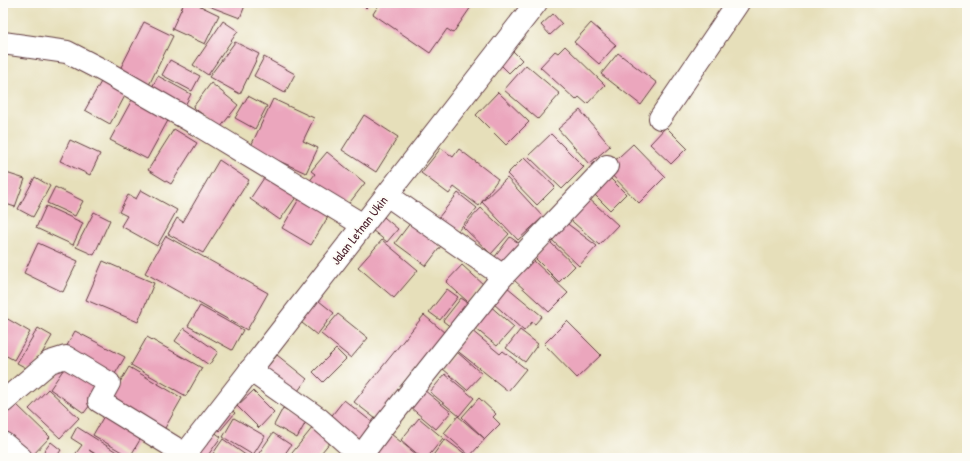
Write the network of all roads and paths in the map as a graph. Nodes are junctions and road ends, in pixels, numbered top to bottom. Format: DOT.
graph roads {
  1 [pos="536,3"];
  2 [pos="738,3"];
  3 [pos="3,43"];
  4 [pos="660,118"];
  5 [pos="607,166"];
  6 [pos="387,195"];
  7 [pos="363,225"];
  8 [pos="503,276"];
  9 [pos="250,370"];
  10 [pos="3,402"];
  11 [pos="3,443"];
  12 [pos="183,456"];
  13 [pos="21,458"];
  1 -- 6 [label="street, Jalan Letnan Ukin"];
  2 -- 4 [label="street"];
  3 -- 7 [label="street"];
  5 -- 8 [label="street"];
  6 -- 7 [label="street, Jalan Letnan Ukin"];
  6 -- 8 [label="street"];
  7 -- 9 [label="street, Jalan Letnan Ukin"];
  8 -- 9 [label="street"];
  9 -- 12 [label="street, Jalan Letnan Ukin"];
  10 -- 12 [label="street"];
  11 -- 13 [label="street"];
}
